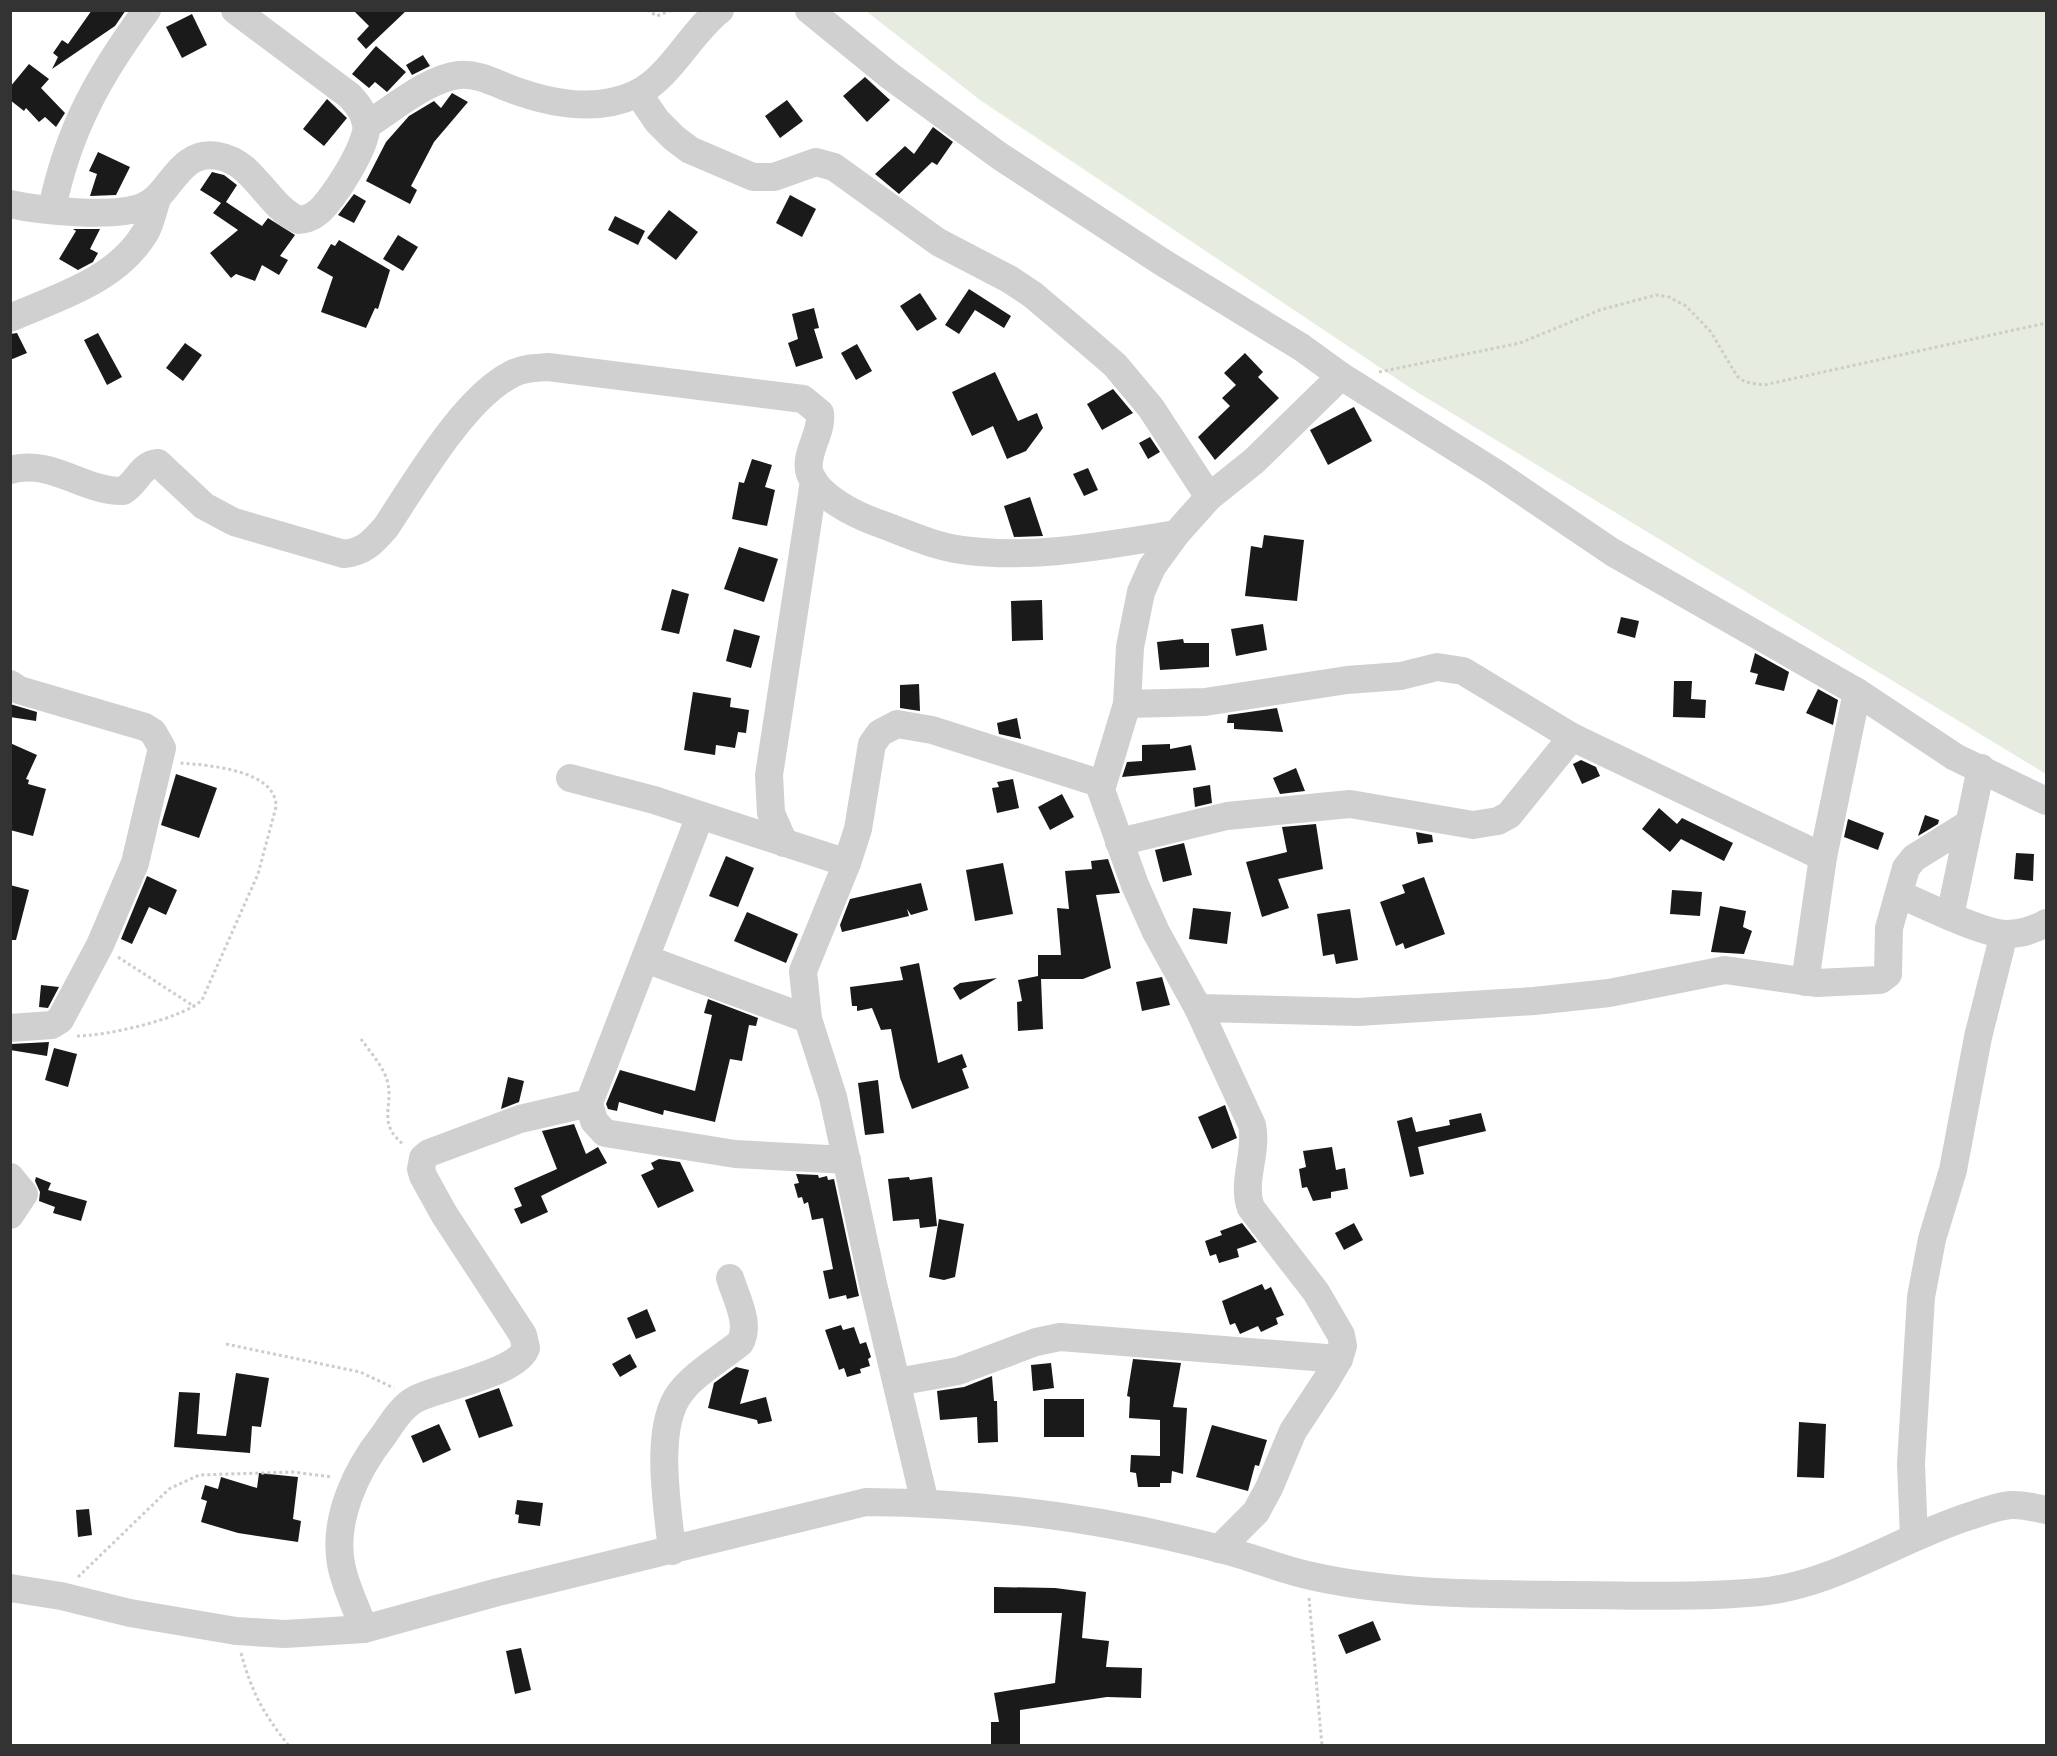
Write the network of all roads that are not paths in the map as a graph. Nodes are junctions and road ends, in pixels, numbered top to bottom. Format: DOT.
graph roads {
  1 [pos="147,10"];
  2 [pos="235,10"];
  3 [pos="720,10"];
  4 [pos="809,10"];
  5 [pos="638,93"];
  6 [pos="367,125"];
  7 [pos="158,199"];
  8 [pos="10,204"];
  9 [pos="52,208"];
  10 [pos="10,318"];
  11 [pos="1341,376"];
  12 [pos="10,470"];
  13 [pos="814,481"];
  14 [pos="1209,498"];
  15 [pos="1176,534"];
  16 [pos="10,684"];
  17 [pos="1857,692"];
  18 [pos="1127,704"];
  19 [pos="1572,737"];
  20 [pos="1981,768"];
  21 [pos="570,778"];
  22 [pos="1102,784"];
  23 [pos="2046,801"];
  24 [pos="700,816"];
  25 [pos="1968,825"];
  26 [pos="1119,842"];
  27 [pos="784,843"];
  28 [pos="1823,857"];
  29 [pos="847,863"];
  30 [pos="1899,894"];
  31 [pos="1950,916"];
  32 [pos="2046,923"];
  33 [pos="2004,934"];
  34 [pos="646,960"];
  35 [pos="1805,982"];
  36 [pos="1198,1008"];
  37 [pos="808,1019"];
  38 [pos="10,1028"];
  39 [pos="589,1103"];
  40 [pos="847,1160"];
  41 [pos="10,1177"];
  42 [pos="10,1215"];
  43 [pos="730,1278"];
  44 [pos="1339,1359"];
  45 [pos="897,1382"];
  46 [pos="925,1503"];
  47 [pos="2046,1510"];
  48 [pos="1914,1537"];
  49 [pos="1219,1549"];
  50 [pos="672,1551"];
  51 [pos="10,1588"];
  52 [pos="364,1629"];
  1 -- 9 [label="street"];
  2 -- 6 [label="street"];
  3 -- 5 [label="street"];
  4 -- 11 [label="street"];
  5 -- 6 [label="street"];
  5 -- 14 [label="street"];
  6 -- 7 [label="street"];
  7 -- 9 [label="street"];
  7 -- 10 [label="street"];
  8 -- 9 [label="street"];
  11 -- 14 [label="street"];
  11 -- 17 [label="street"];
  12 -- 13 [label="street"];
  13 -- 15 [label="street"];
  13 -- 27 [label="street"];
  14 -- 15 [label="street"];
  15 -- 18 [label="street"];
  16 -- 38 [label="street"];
  17 -- 20 [label="street"];
  17 -- 28 [label="street"];
  18 -- 19 [label="street"];
  18 -- 22 [label="street"];
  19 -- 26 [label="street"];
  19 -- 28 [label="street"];
  20 -- 23 [label="street"];
  20 -- 25 [label="street"];
  21 -- 24 [label="street"];
  22 -- 26 [label="street"];
  22 -- 29 [label="street"];
  24 -- 27 [label="street"];
  24 -- 34 [label="street"];
  25 -- 30 [label="street"];
  25 -- 31 [label="street"];
  26 -- 36 [label="street"];
  27 -- 29 [label="street"];
  28 -- 35 [label="street"];
  29 -- 37 [label="street"];
  30 -- 31 [label="street"];
  30 -- 35 [label="street"];
  31 -- 33 [label="street"];
  32 -- 33 [label="street"];
  33 -- 48 [label="street"];
  34 -- 37 [label="street"];
  34 -- 39 [label="street"];
  35 -- 36 [label="street"];
  36 -- 44 [label="street"];
  37 -- 40 [label="street"];
  39 -- 40 [label="street"];
  39 -- 52 [label="street"];
  40 -- 45 [label="street"];
  41 -- 42 [label="street"];
  43 -- 50 [label="street"];
  44 -- 45 [label="street"];
  44 -- 49 [label="street"];
  45 -- 46 [label="street"];
  46 -- 49 [label="street"];
  46 -- 50 [label="street"];
  47 -- 48 [label="street"];
  48 -- 49 [label="street"];
  50 -- 52 [label="street"];
  51 -- 52 [label="street"];
}
